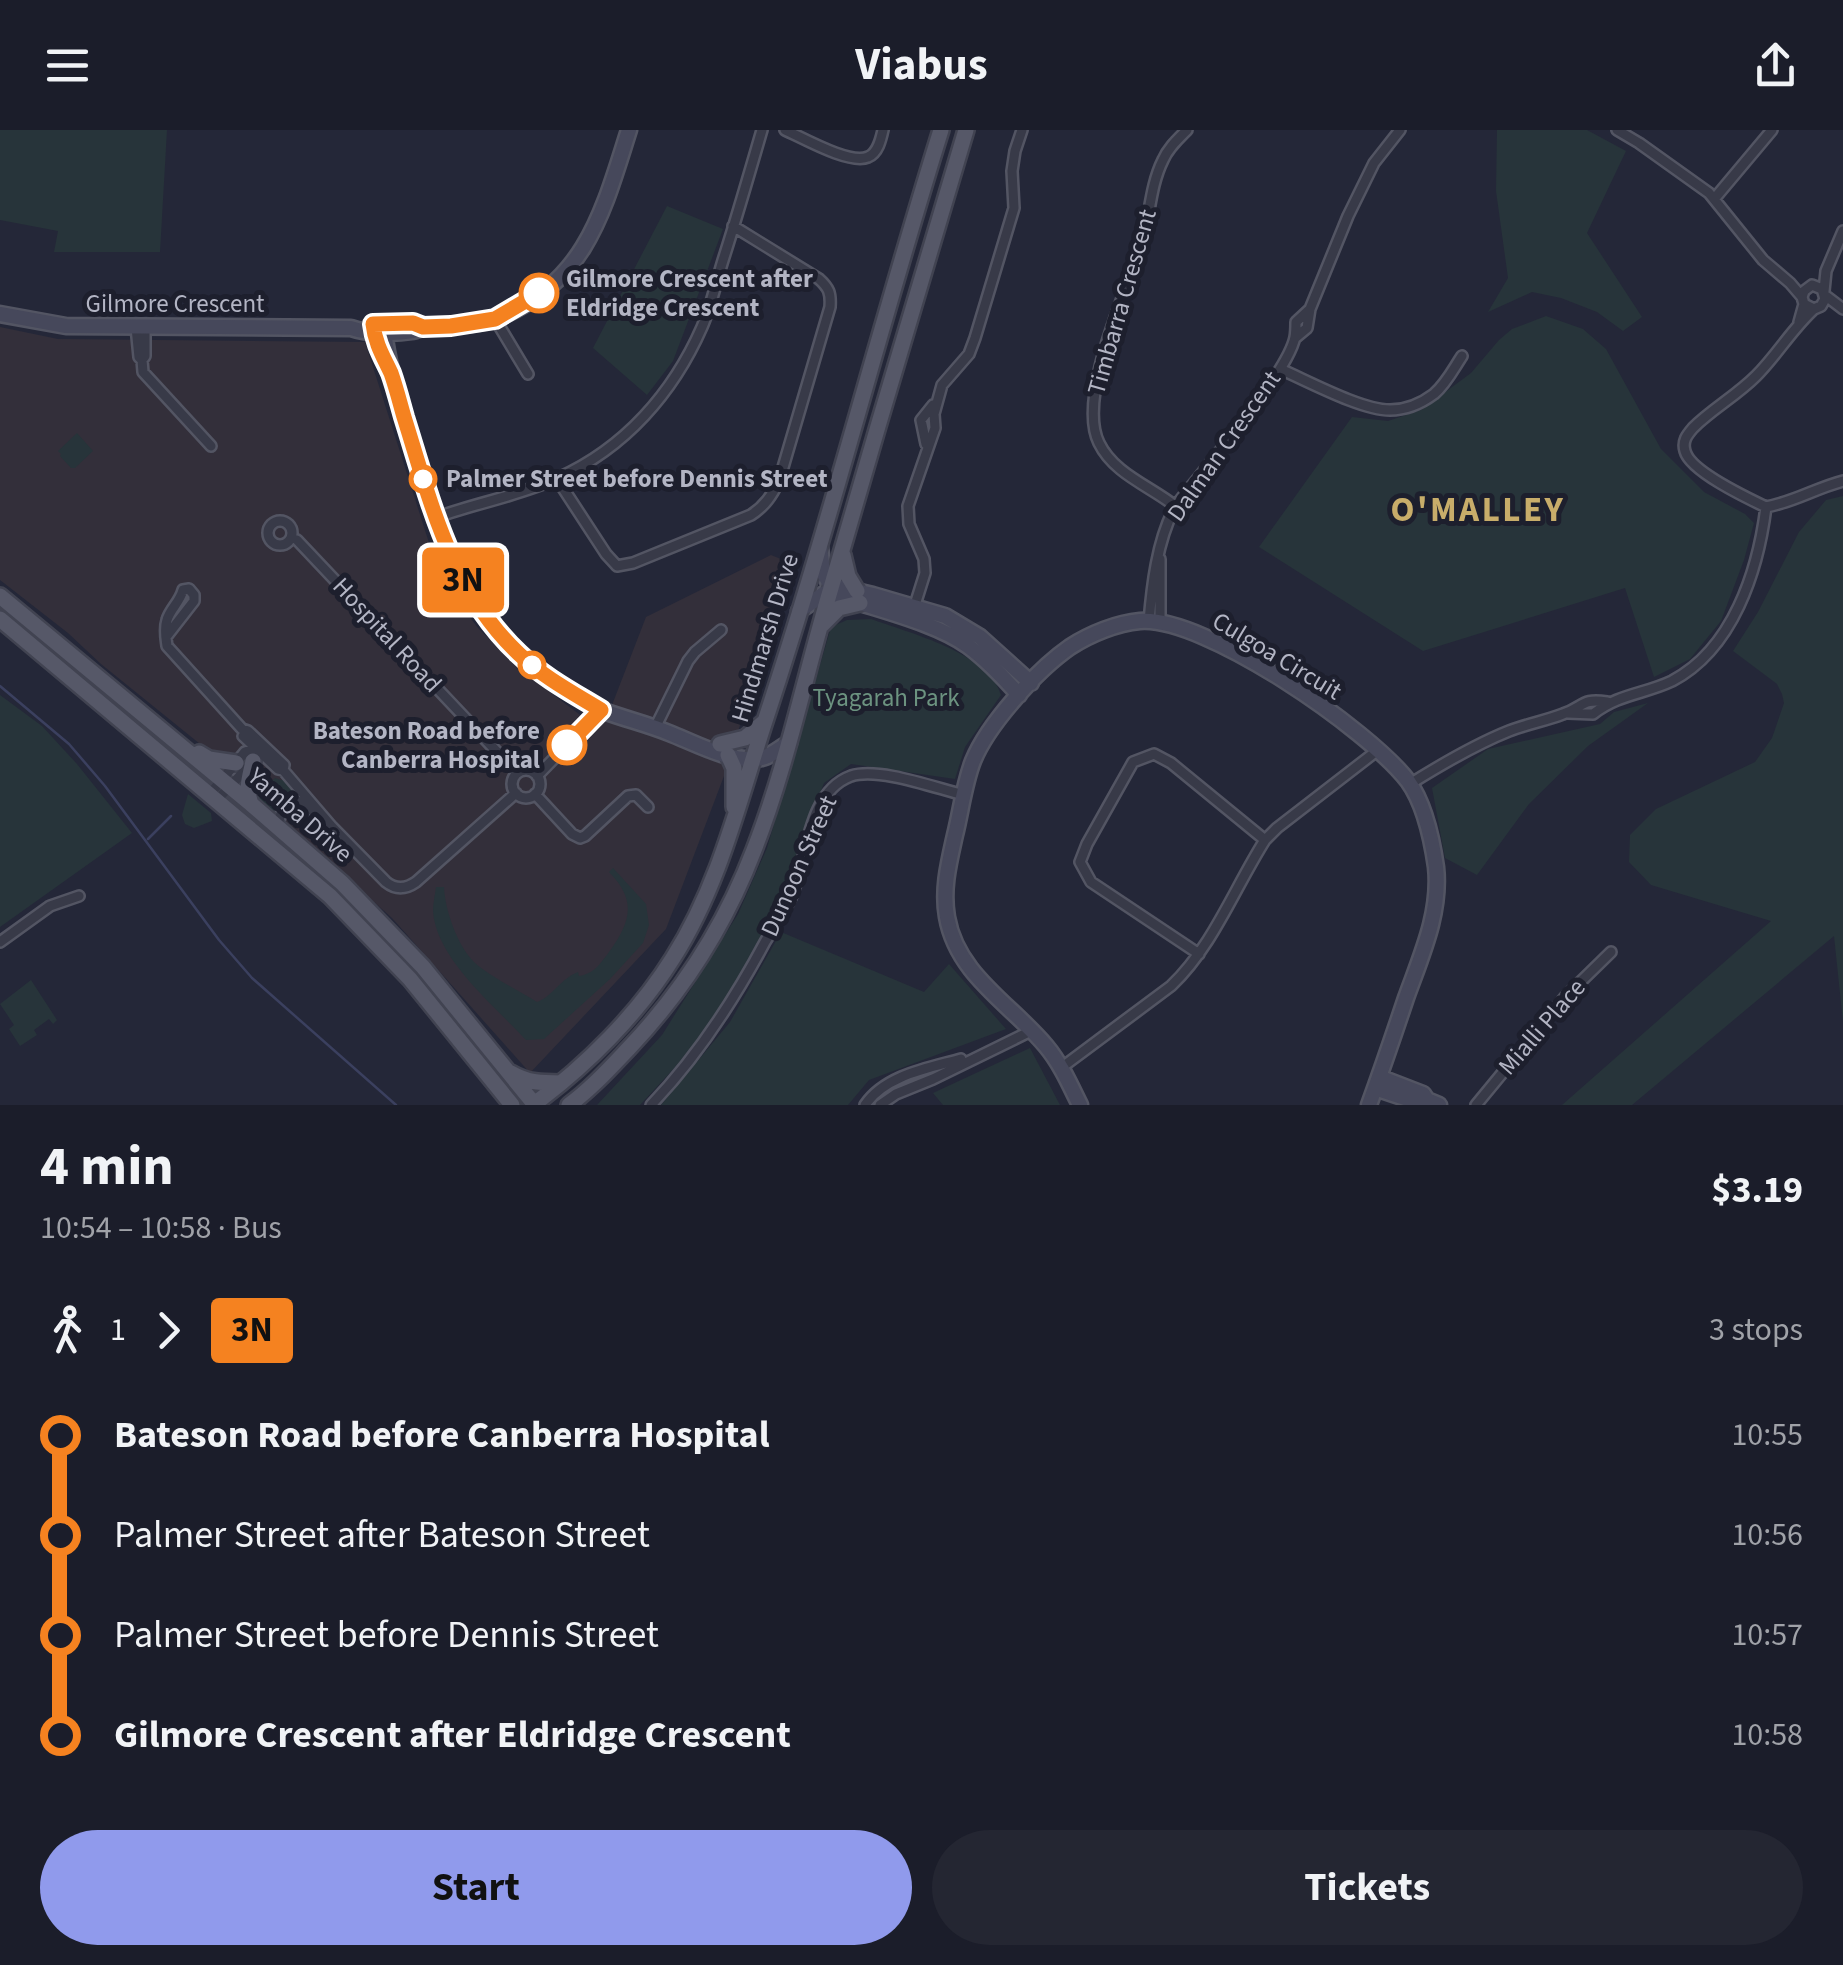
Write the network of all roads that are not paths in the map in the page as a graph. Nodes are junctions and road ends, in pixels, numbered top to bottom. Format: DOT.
graph roads {
  1 [pos="629,130"];
  2 [pos="762,130"];
  3 [pos="786,130"];
  4 [pos="883,130"];
  5 [pos="941,130"];
  6 [pos="966,130"];
  7 [pos="1022,130"];
  8 [pos="1187,130"];
  9 [pos="1400,130"];
  10 [pos="1617,130"];
  11 [pos="1772,130"];
  12 [pos="1645,131"];
  13 [pos="1639,142"];
  14 [pos="1715,198"];
  15 [pos="734,226"];
  16 [pos="1843,231"];
  17 [pos="1826,271"];
  18 [pos="1790,283"];
  19 [pos="1810,286"];
  20 [pos="1815,300"];
  21 [pos="1841,308"];
  22 [pos="0,314"];
  23 [pos="495,319"];
  24 [pos="140,327"];
  25 [pos="378,328"];
  26 [pos="1462,356"];
  27 [pos="1280,369"];
  28 [pos="528,374"];
  29 [pos="211,446"];
  30 [pos="557,479"];
  31 [pos="1843,481"];
  32 [pos="1176,506"];
  33 [pos="1766,507"];
  34 [pos="435,518"];
  35 [pos="292,538"];
  36 [pos="820,545"];
  37 [pos="842,551"];
  38 [pos="831,589"];
  39 [pos="0,596"];
  40 [pos="859,597"];
  41 [pos="799,611"];
  42 [pos="912,614"];
  43 [pos="0,620"];
  44 [pos="1154,622"];
  45 [pos="820,628"];
  46 [pos="721,630"];
  47 [pos="166,636"];
  48 [pos="1031,683"];
  49 [pos="1019,695"];
  50 [pos="601,710"];
  51 [pos="765,721"];
  52 [pos="655,728"];
  53 [pos="243,733"];
  54 [pos="174,740"];
  55 [pos="788,742"];
  56 [pos="724,749"];
  57 [pos="1378,750"];
  58 [pos="253,754"];
  59 [pos="754,758"];
  60 [pos="517,774"];
  61 [pos="537,776"];
  62 [pos="225,783"];
  63 [pos="1410,784"];
  64 [pos="775,787"];
  65 [pos="516,794"];
  66 [pos="535,794"];
  67 [pos="964,795"];
  68 [pos="213,797"];
  69 [pos="251,804"];
  70 [pos="648,807"];
  71 [pos="322,814"];
  72 [pos="734,822"];
  73 [pos="278,826"];
  74 [pos="1265,840"];
  75 [pos="80,896"];
  76 [pos="0,942"];
  77 [pos="1611,952"];
  78 [pos="1199,954"];
  79 [pos="1030,1031"];
  80 [pos="978,1055"];
  81 [pos="504,1068"];
  82 [pos="1062,1068"];
  83 [pos="608,1070"];
  84 [pos="562,1082"];
  85 [pos="1377,1082"];
  86 [pos="496,1086"];
  87 [pos="1433,1102"];
  88 [pos="500,1105"];
  89 [pos="512,1105"];
  90 [pos="534,1105"];
  91 [pos="569,1105"];
  92 [pos="585,1105"];
  93 [pos="651,1105"];
  94 [pos="866,1105"];
  95 [pos="880,1105"];
  96 [pos="1080,1105"];
  97 [pos="1369,1105"];
  98 [pos="1476,1105"];
  1 -- 23 [label="street, Gilmore Crescent"];
  2 -- 15 [label="street"];
  3 -- 4 [label="street"];
  5 -- 36 [label="main road, Hindmarsh Drive"];
  6 -- 37 [label="main road, Hindmarsh Drive"];
  7 -- 42 [label="street"];
  8 -- 32 [label="street, Timbarra Crescent"];
  9 -- 27 [label="street, Dalman Crescent"];
  10 -- 13 [label="street"];
  11 -- 14 [label="street"];
  12 -- 13 [label="street"];
  13 -- 14 [label="street"];
  14 -- 18 [label="street"];
  15 -- 30 [label="street"];
  15 -- 30 [label="street"];
  16 -- 17 [label="street"];
  17 -- 19 [label="street"];
  17 -- 20 [label="street"];
  18 -- 19 [label="street"];
  18 -- 20 [label="street"];
  19 -- 20 [label="street"];
  19 -- 20 [label="street"];
  20 -- 21 [label="street"];
  20 -- 33 [label="street"];
  22 -- 24 [label="street, Gilmore Crescent"];
  23 -- 25 [label="street, Gilmore Crescent"];
  23 -- 28 [label="street"];
  24 -- 25 [label="street, Gilmore Crescent"];
  24 -- 29 [label="street"];
  25 -- 34 [label="street"];
  26 -- 27 [label="street"];
  27 -- 32 [label="street, Dalman Crescent"];
  30 -- 34 [label="street"];
  31 -- 33 [label="street"];
  32 -- 44 [label="street, Dalman Crescent"];
  33 -- 63 [label="street"];
  34 -- 50 [label="street"];
  35 -- 60 [label="street, Hospital Road"];
  36 -- 38 [label="street"];
  36 -- 41 [label="main road, Hindmarsh Drive"];
  37 -- 38 [label="main road, Hindmarsh Drive"];
  37 -- 40 [label="main road"];
  38 -- 40 [label="street"];
  38 -- 41 [label="street"];
  38 -- 45 [label="main road, Hindmarsh Drive"];
  39 -- 54 [label="main road, Yamba Drive"];
  40 -- 42 [label="street"];
  40 -- 45 [label="main road"];
  41 -- 51 [label="main road, Hindmarsh Drive"];
  42 -- 48 [label="street"];
  42 -- 49 [label="street"];
  43 -- 68 [label="main road, Yamba Drive"];
  44 -- 48 [label="street, Culgoa Circuit"];
  44 -- 57 [label="street, Culgoa Circuit"];
  45 -- 55 [label="main road, Hindmarsh Drive"];
  46 -- 52 [label="street"];
  47 -- 47 [label="street"];
  47 -- 53 [label="street"];
  48 -- 49 [label="street, Culgoa Circuit"];
  49 -- 67 [label="street, Culgoa Circuit"];
  50 -- 52 [label="street"];
  50 -- 61 [label="street"];
  51 -- 56 [label="main road"];
  51 -- 59 [label="main road, Hindmarsh Drive"];
  52 -- 56 [label="street"];
  53 -- 58 [label="street"];
  53 -- 58 [label="street"];
  54 -- 58 [label="main road"];
  54 -- 62 [label="main road, Yamba Drive"];
  55 -- 59 [label="street"];
  55 -- 64 [label="main road, Hindmarsh Drive"];
  56 -- 59 [label="street"];
  56 -- 72 [label="main road"];
  57 -- 63 [label="street, Culgoa Circuit"];
  57 -- 74 [label="street"];
  58 -- 62 [label="street"];
  58 -- 62 [label="street"];
  58 -- 69 [label="main road"];
  58 -- 71 [label="street"];
  59 -- 64 [label="street"];
  59 -- 72 [label="main road, Hindmarsh Drive"];
  60 -- 61 [label="street"];
  60 -- 65 [label="street"];
  61 -- 66 [label="street"];
  62 -- 68 [label="street"];
  62 -- 69 [label="main road, Yamba Drive"];
  63 -- 85 [label="street, Culgoa Circuit"];
  64 -- 83 [label="main road, Hindmarsh Drive"];
  65 -- 66 [label="street"];
  65 -- 71 [label="street"];
  66 -- 70 [label="street"];
  67 -- 79 [label="street, Culgoa Circuit"];
  67 -- 93 [label="street, Dunoon Street"];
  68 -- 86 [label="main road, Yamba Drive"];
  69 -- 73 [label="main road, Yamba Drive"];
  71 -- 73 [label="street"];
  72 -- 84 [label="main road, Hindmarsh Drive"];
  73 -- 81 [label="main road, Yamba Drive"];
  74 -- 78 [label="street"];
  74 -- 78 [label="street"];
  75 -- 76 [label="street"];
  77 -- 98 [label="street, Mialli Place"];
  78 -- 82 [label="street"];
  79 -- 80 [label="street"];
  79 -- 82 [label="street, Culgoa Circuit"];
  80 -- 94 [label="street"];
  80 -- 95 [label="street"];
  81 -- 84 [label="main road"];
  81 -- 90 [label="main road, Yamba Drive"];
  82 -- 96 [label="street, Culgoa Circuit"];
  83 -- 91 [label="main road, Hindmarsh Drive"];
  83 -- 92 [label="main road"];
  84 -- 90 [label="main road, Hindmarsh Drive"];
  85 -- 87 [label="street"];
  85 -- 97 [label="street, Culgoa Circuit"];
  86 -- 88 [label="main road"];
  86 -- 89 [label="main road, Yamba Drive"];
}
